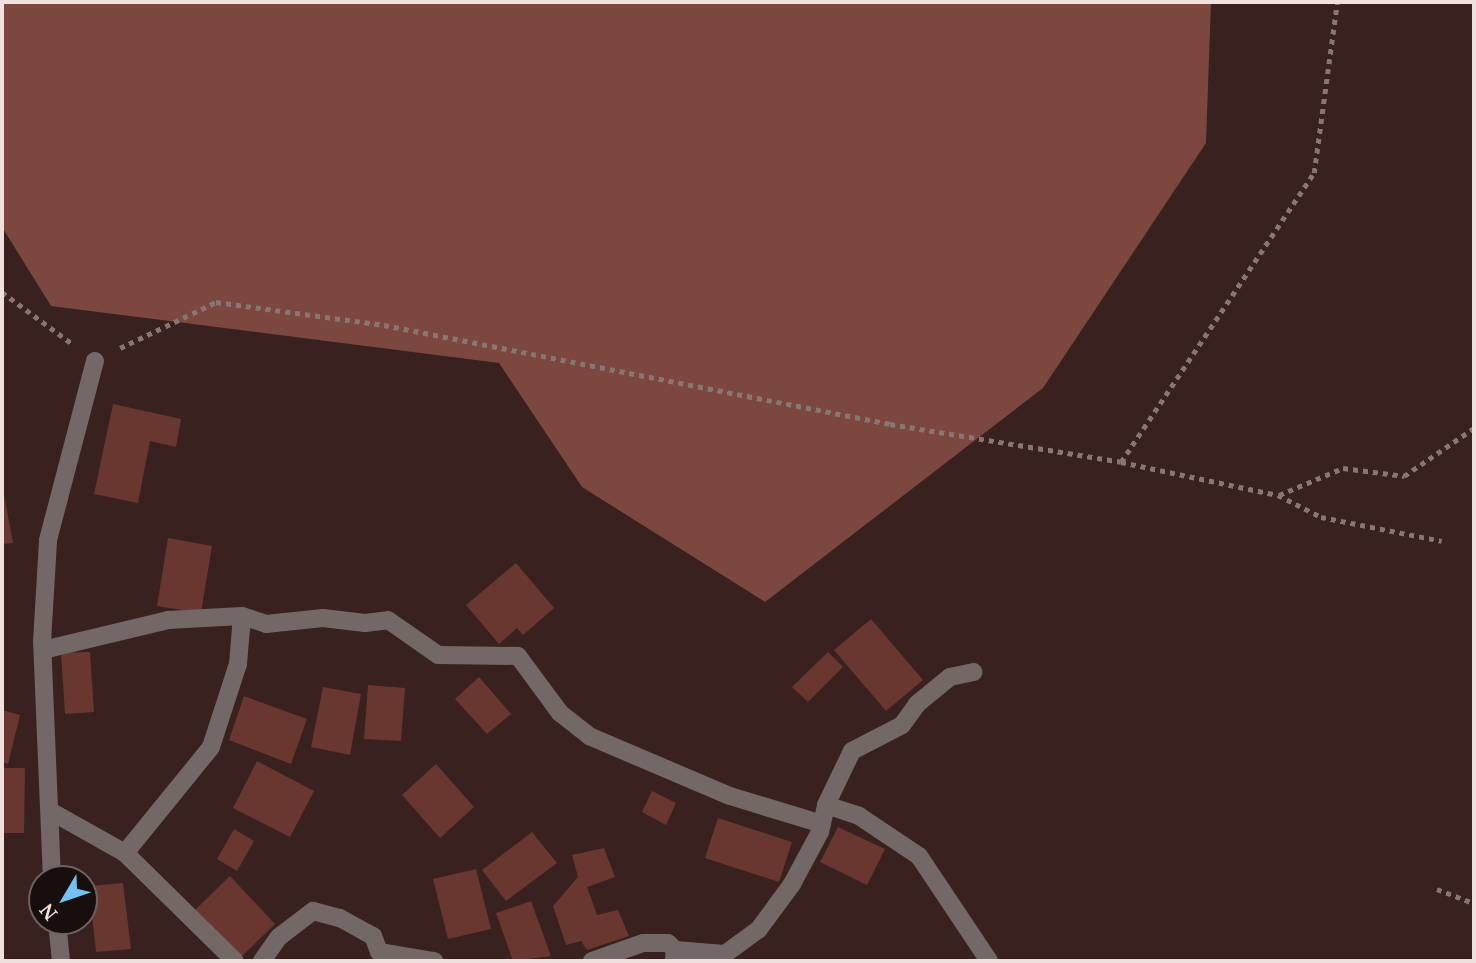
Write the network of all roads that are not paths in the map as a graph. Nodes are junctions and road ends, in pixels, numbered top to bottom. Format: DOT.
graph roads {
  1 [pos="95,360"];
  2 [pos="242,616"];
  3 [pos="43,650"];
  4 [pos="973,673"];
  5 [pos="826,805"];
  6 [pos="52,811"];
  7 [pos="822,824"];
  8 [pos="125,853"];
  9 [pos="52,865"];
  10 [pos="58,935"];
  11 [pos="674,956"];
  12 [pos="61,961"];
  13 [pos="235,961"];
  14 [pos="262,961"];
  15 [pos="434,961"];
  16 [pos="592,961"];
  17 [pos="989,961"];
  1 -- 3 [label="street"];
  2 -- 3 [label="street"];
  2 -- 7 [label="street"];
  2 -- 8 [label="street"];
  3 -- 6 [label="street"];
  4 -- 5 [label="street"];
  5 -- 7 [label="street"];
  5 -- 17 [label="street"];
  6 -- 8 [label="street"];
  6 -- 9 [label="street"];
  7 -- 11 [label="street"];
  8 -- 13 [label="street"];
  10 -- 12 [label="street"];
  11 -- 16 [label="street"];
  14 -- 15 [label="street"];
}
